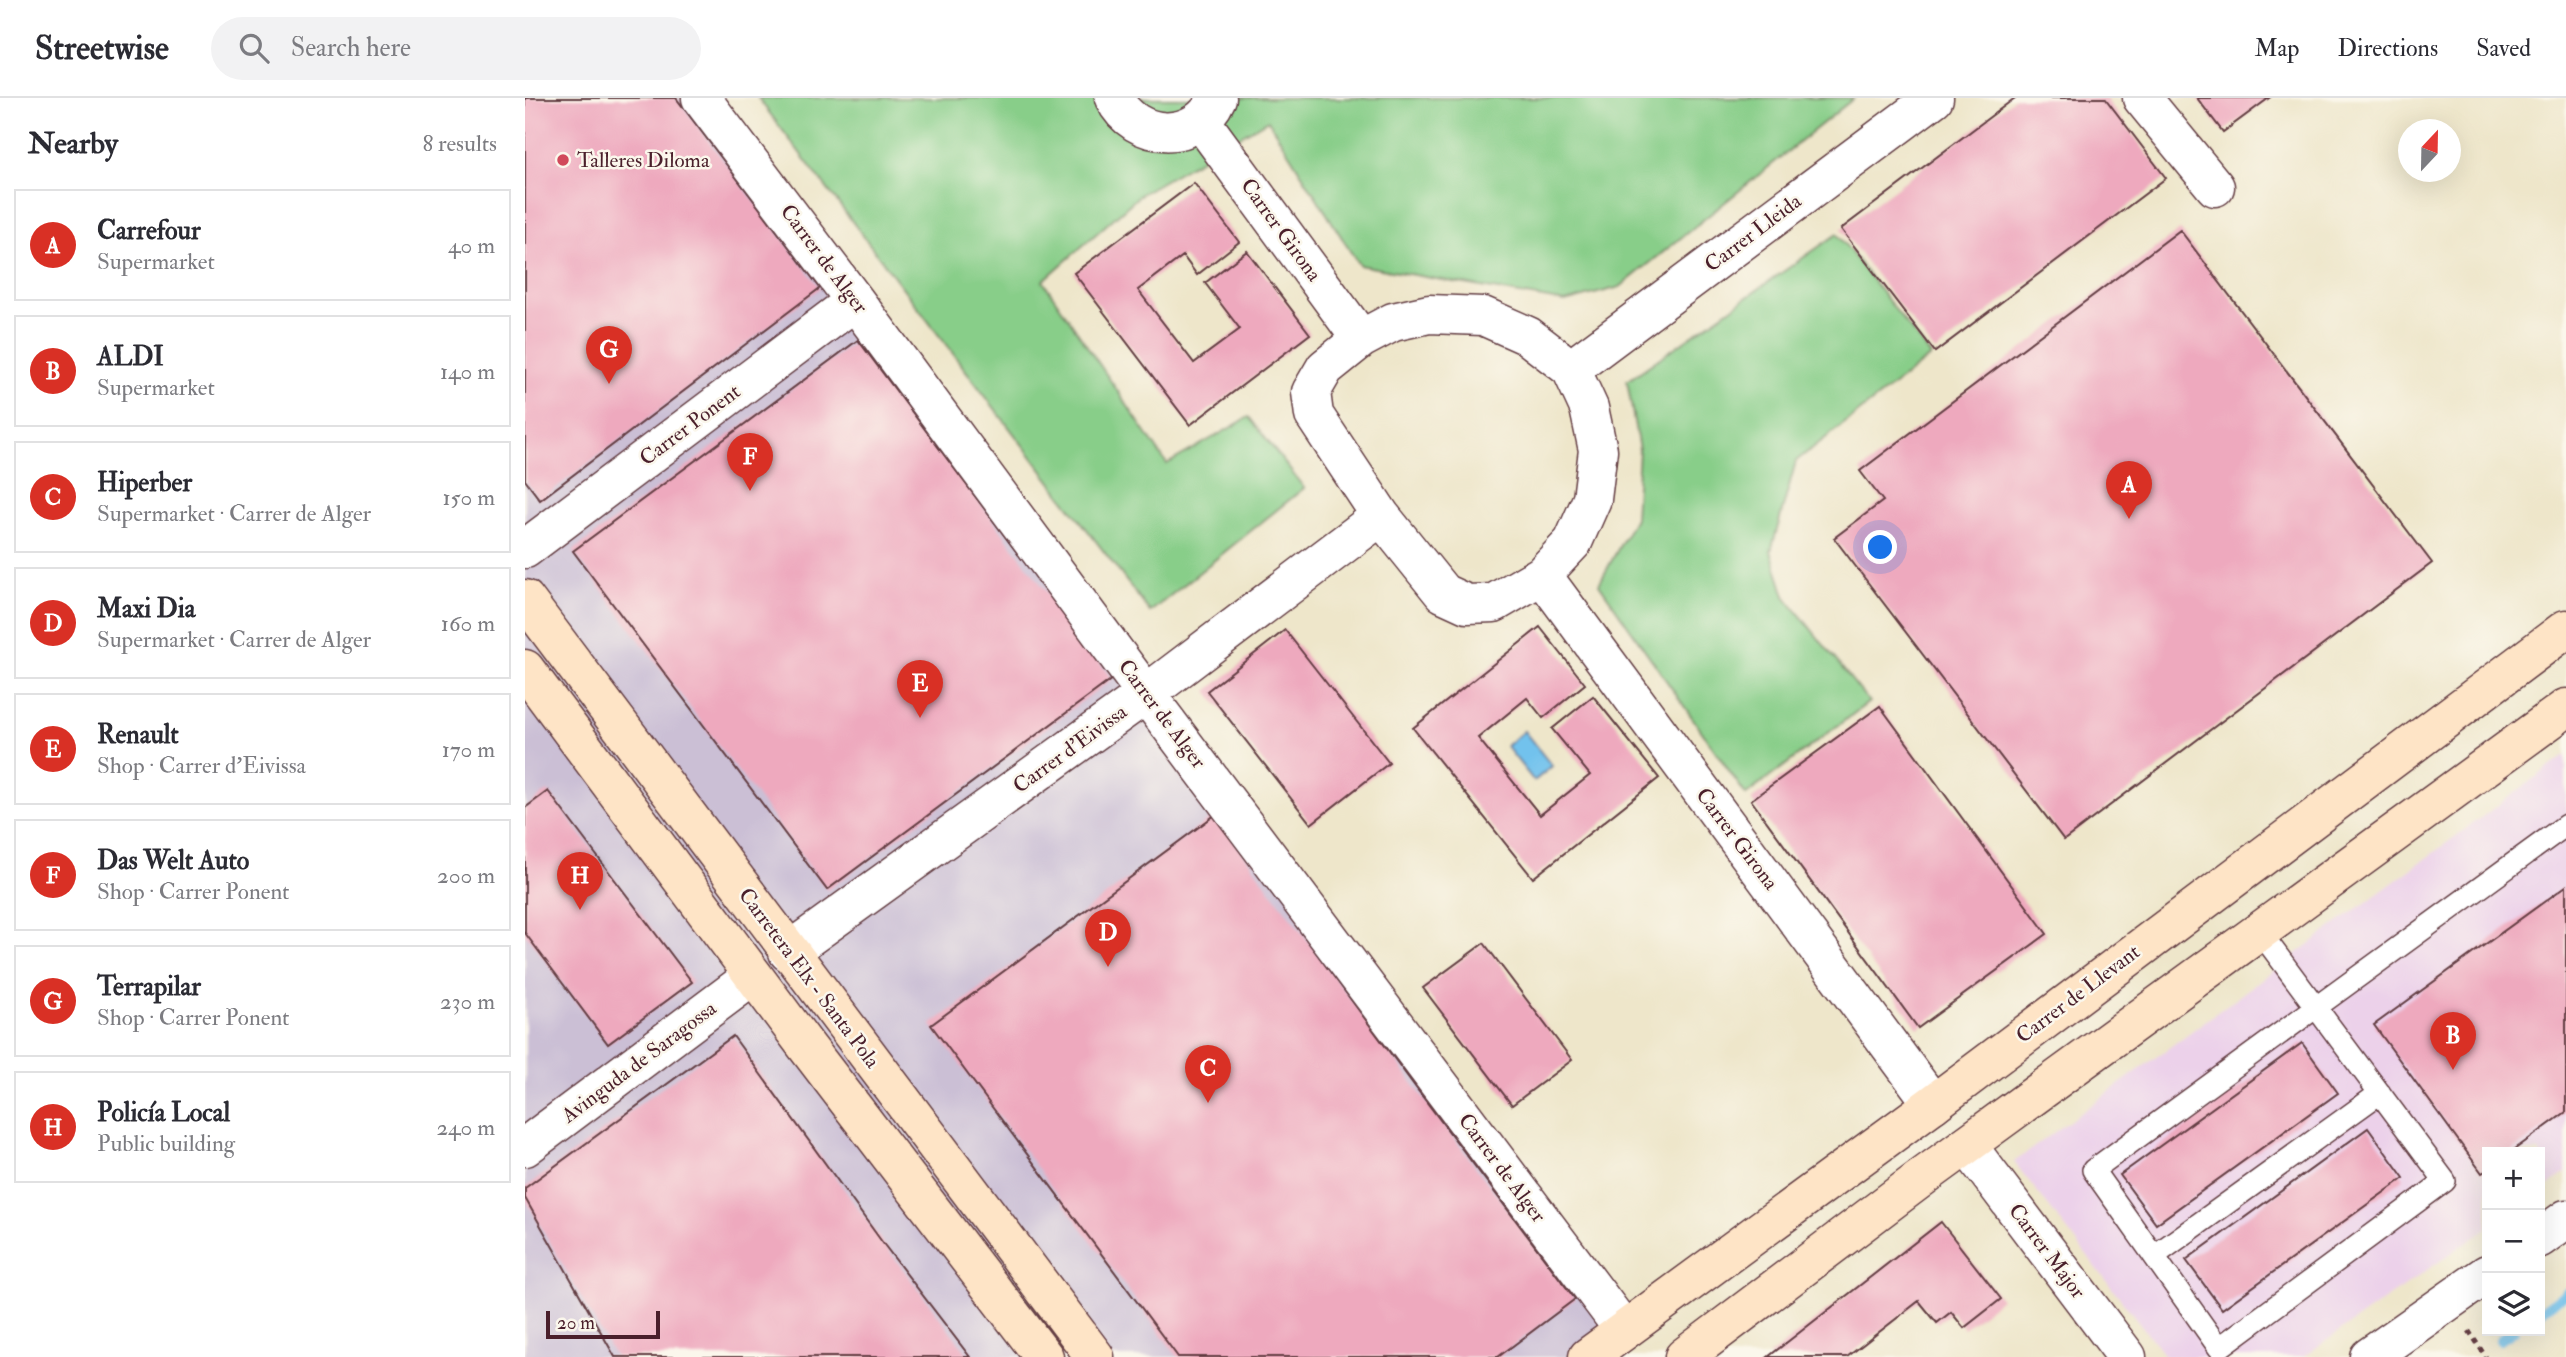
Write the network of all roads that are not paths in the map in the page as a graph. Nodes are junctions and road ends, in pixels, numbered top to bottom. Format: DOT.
graph roads {
  1 [pos="701,98"];
  2 [pos="1114,98"];
  3 [pos="1934,98"];
  4 [pos="2143,98"];
  5 [pos="1209,109"];
  6 [pos="2215,187"];
  7 [pos="855,300"];
  8 [pos="1361,340"];
  9 [pos="1571,369"];
  10 [pos="1381,516"];
  11 [pos="525,549"];
  12 [pos="1542,575"];
  13 [pos="525,598"];
  14 [pos="2566,629"];
  15 [pos="525,669"];
  16 [pos="1146,694"];
  17 [pos="2566,708"];
  18 [pos="2566,825"];
  19 [pos="2260,932"];
  20 [pos="788,952"];
  21 [pos="753,976"];
  22 [pos="2316,1007"];
  23 [pos="2380,1093"];
  24 [pos="1933,1104"];
  25 [pos="1967,1145"];
  26 [pos="525,1147"];
  27 [pos="2566,1219"];
  28 [pos="2545,1234"];
  29 [pos="2154,1256"];
  30 [pos="2482,1278"];
  31 [pos="1624,1330"];
  32 [pos="1044,1357"];
  33 [pos="1095,1357"];
  34 [pos="1588,1357"];
  35 [pos="1684,1357"];
  36 [pos="2127,1357"];
  37 [pos="2369,1357"];
  1 -- 7 [label="street, Carrer de Alger"];
  2 -- 5 [label="street"];
  3 -- 9 [label="street, Carrer Lleida"];
  4 -- 6 [label="street"];
  5 -- 8 [label="street, Carrer Girona"];
  7 -- 11 [label="street, Carrer Ponent"];
  7 -- 16 [label="street, Carrer de Alger"];
  8 -- 9 [label="street"];
  8 -- 10 [label="street"];
  9 -- 12 [label="street"];
  10 -- 12 [label="street"];
  10 -- 16 [label="street, Carrer d'Eivissa"];
  12 -- 24 [label="street, Carrer Girona"];
  13 -- 20 [label="main road, Carretera Elx - Santa Pola"];
  14 -- 24 [label="main road, Carrer de Llevant"];
  15 -- 21 [label="main road, Carretera Elx - Santa Pola"];
  16 -- 20 [label="street, Carrer d'Eivissa"];
  16 -- 31 [label="street, Carrer de Alger"];
  17 -- 19 [label="main road"];
  18 -- 22 [label="lane"];
  19 -- 22 [label="lane"];
  19 -- 25 [label="main road"];
  20 -- 33 [label="main road, Carretera Elx - Santa Pola"];
  21 -- 26 [label="street, Avinguda de Saragossa"];
  21 -- 32 [label="main road, Carretera Elx - Santa Pola"];
  22 -- 23 [label="lane"];
  22 -- 29 [label="lane"];
  23 -- 29 [label="lane"];
  23 -- 29 [label="lane"];
  24 -- 31 [label="main road, Carrer de Llevant"];
  25 -- 35 [label="main road"];
  25 -- 36 [label="street, Carrer Major"];
  27 -- 28 [label="street"];
  30 -- 37 [label="street"];
  31 -- 34 [label="main road, Carrer de Llevant"];
}
